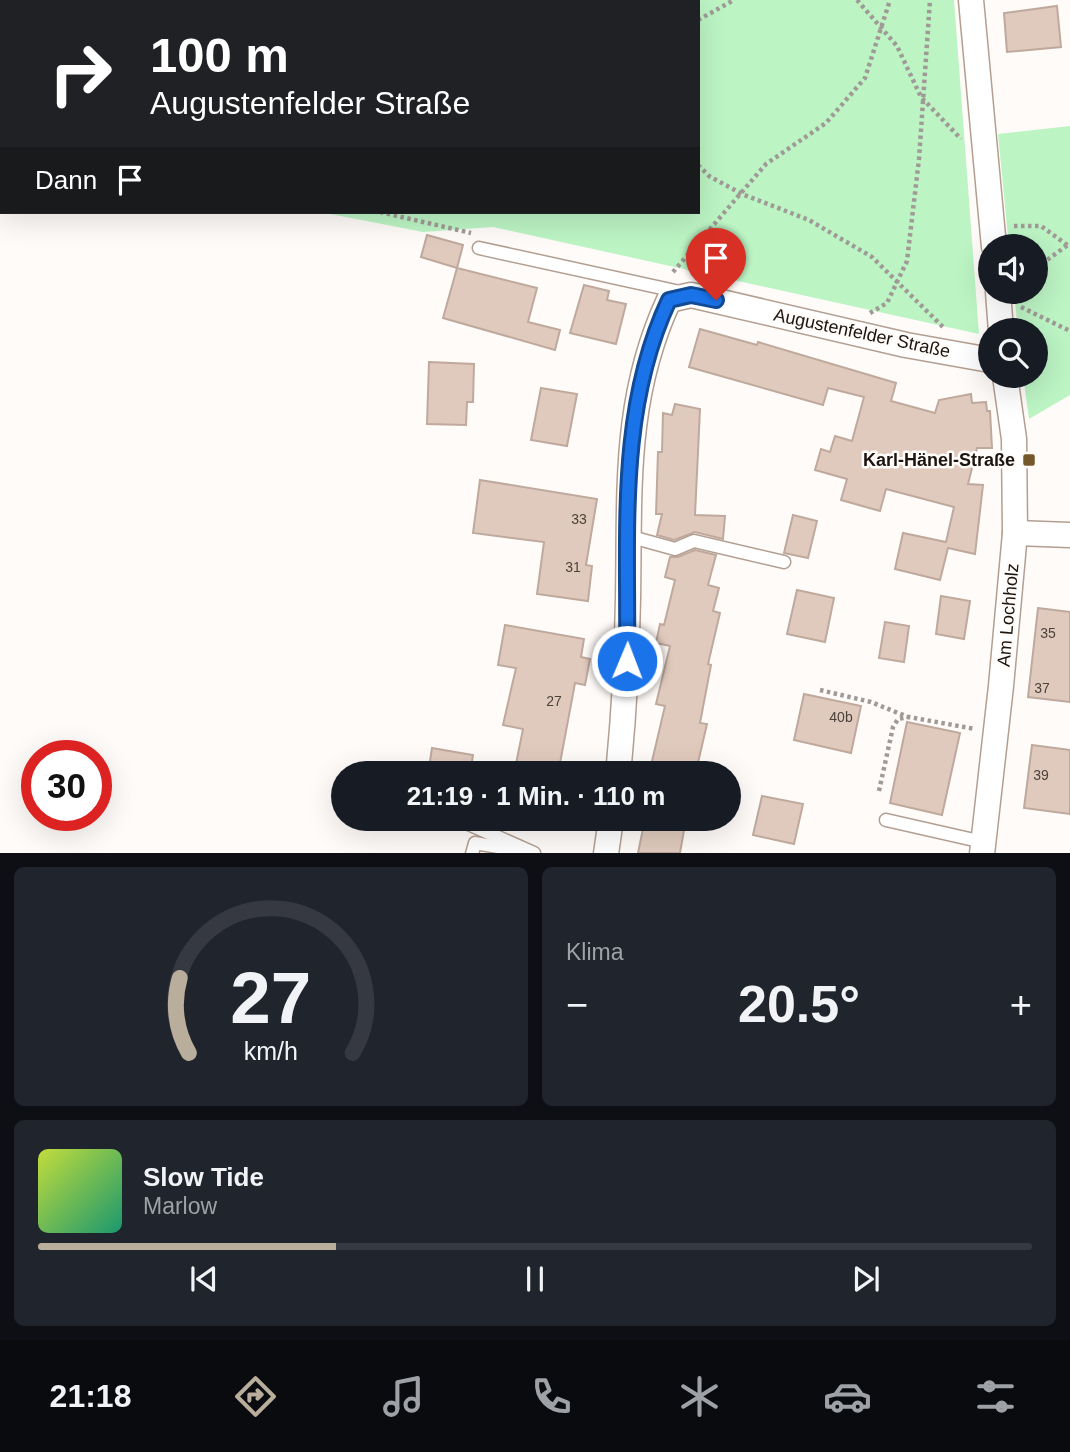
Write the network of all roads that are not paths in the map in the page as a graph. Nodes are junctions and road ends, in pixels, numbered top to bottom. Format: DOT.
graph roads {
  1 [pos="971,0"];
  2 [pos="993,234"];
  3 [pos="479,248"];
  4 [pos="680,292"];
  5 [pos="978,358"];
  6 [pos="1007,388"];
  7 [pos="1015,533"];
  8 [pos="1070,535"];
  9 [pos="627,536"];
  10 [pos="784,562"];
  11 [pos="619,761"];
  12 [pos="886,820"];
  13 [pos="484,831"];
  14 [pos="609,831"];
  15 [pos="982,848"];
  16 [pos="472,853"];
  17 [pos="535,853"];
  18 [pos="606,853"];
  1 -- 2 [label="street"];
  3 -- 4 [label="lane"];
  4 -- 5 [label="street, Augustenfelder Straße"];
  4 -- 9 [label="street"];
  6 -- 7 [label="street, Am Lochholz"];
  7 -- 8 [label="street"];
  7 -- 15 [label="street, Am Lochholz"];
  9 -- 10 [label="lane"];
  9 -- 11 [label="street"];
  12 -- 15 [label="lane"];
  13 -- 17 [label="lane"];
  14 -- 18 [label="street"];
  16 -- 17 [label="lane"];
}
